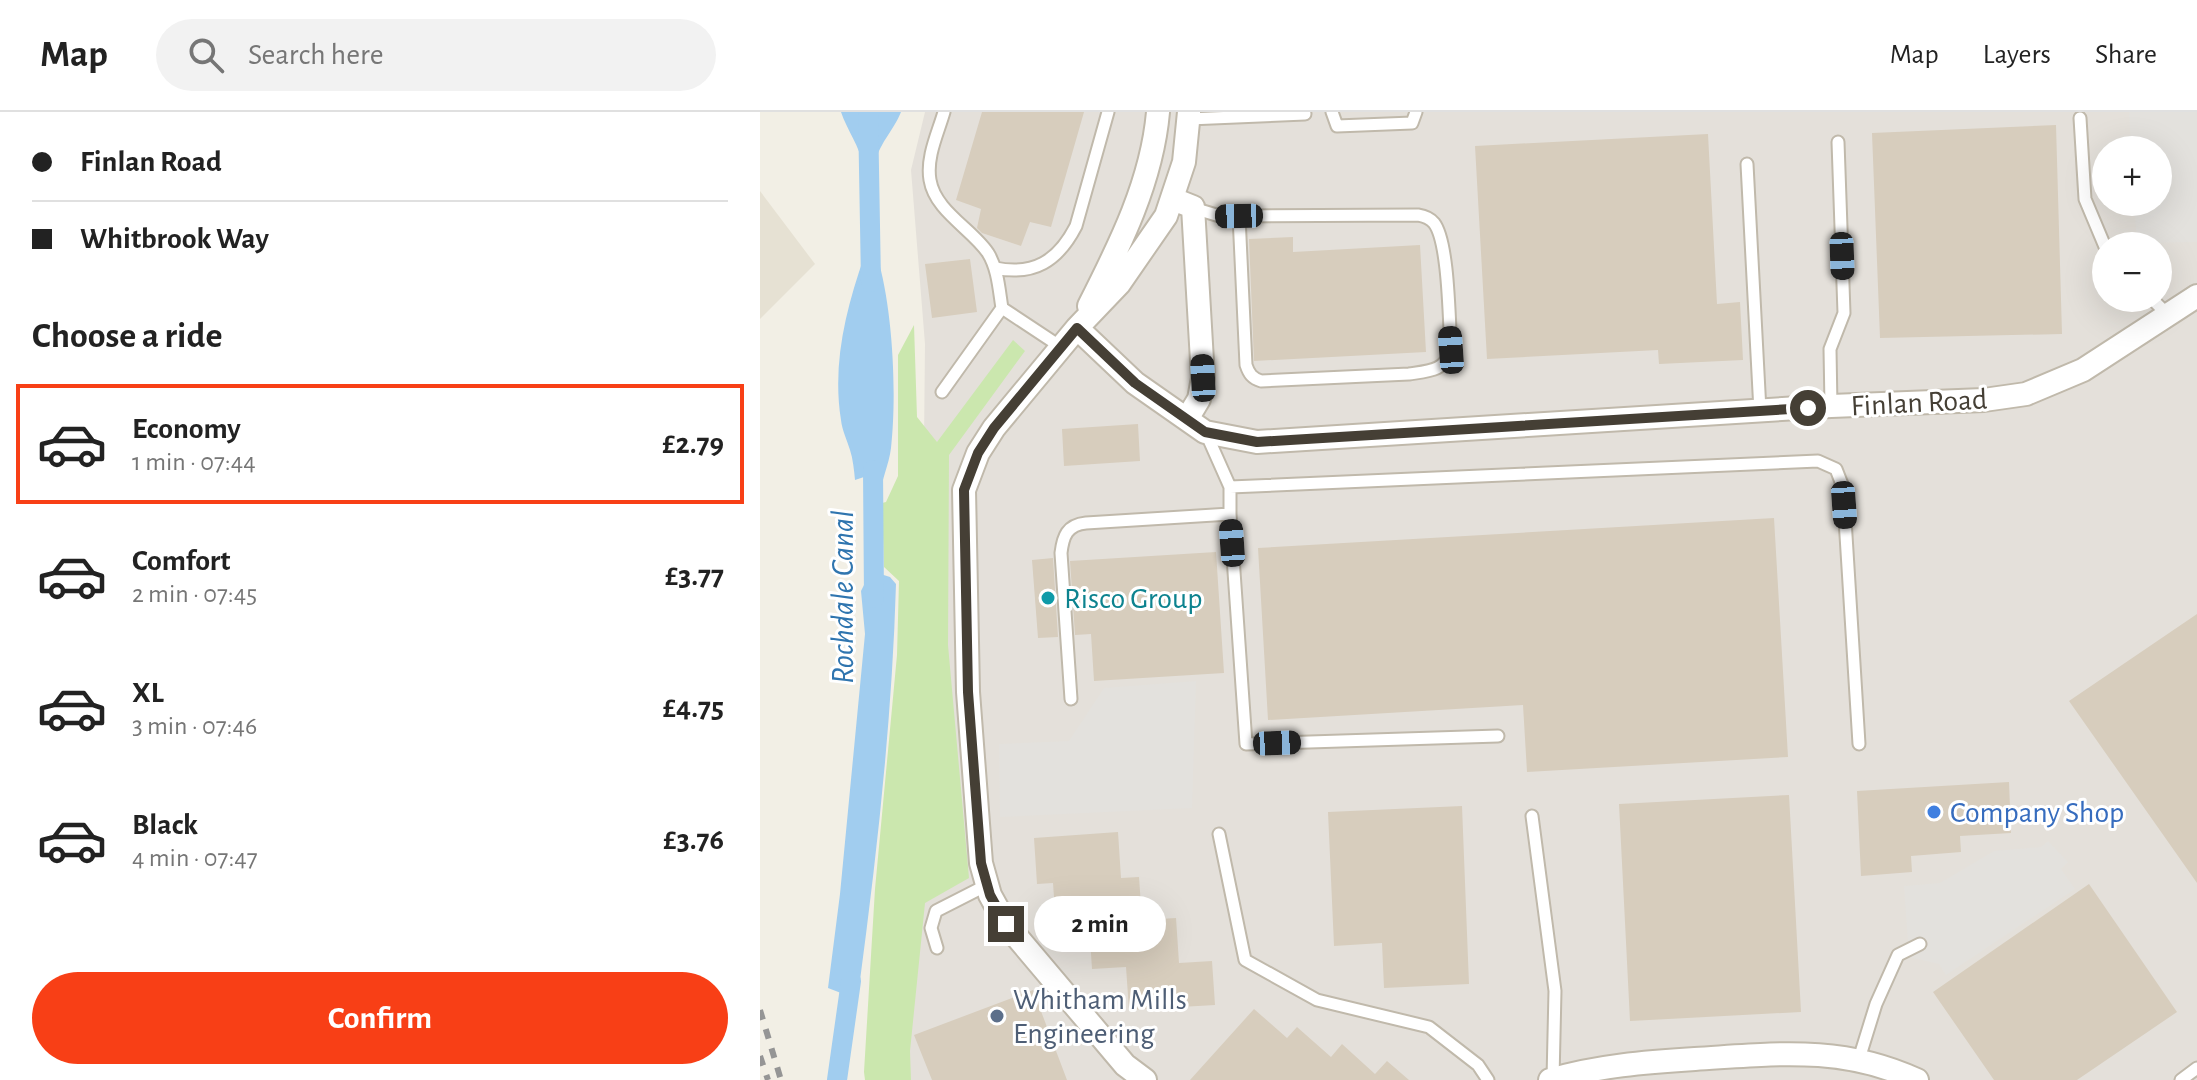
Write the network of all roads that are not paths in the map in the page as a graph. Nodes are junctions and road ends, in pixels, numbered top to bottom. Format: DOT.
graph roads {
  1 [pos="944,112"];
  2 [pos="1108,112"];
  3 [pos="1158,112"];
  4 [pos="1332,112"];
  5 [pos="1416,112"];
  6 [pos="1305,114"];
  7 [pos="1189,115"];
  8 [pos="2080,118"];
  9 [pos="1838,142"];
  10 [pos="1747,164"];
  11 [pos="1183,203"];
  12 [pos="1239,216"];
  13 [pos="2099,232"];
  14 [pos="995,268"];
  15 [pos="2197,296"];
  16 [pos="2172,303"];
  17 [pos="1002,308"];
  18 [pos="2152,312"];
  19 [pos="1077,328"];
  20 [pos="1061,347"];
  21 [pos="942,392"];
  22 [pos="1831,406"];
  23 [pos="1760,411"];
  24 [pos="1196,426"];
  25 [pos="1230,487"];
  26 [pos="1230,514"];
  27 [pos="1071,699"];
  28 [pos="1498,736"];
  29 [pos="1859,744"];
  30 [pos="1532,816"];
  31 [pos="1219,834"];
  32 [pos="987,885"];
  33 [pos="1920,944"];
  34 [pos="937,948"];
  35 [pos="1859,1059"];
  36 [pos="2197,1068"];
  37 [pos="1133,1075"];
  38 [pos="1552,1079"];
  39 [pos="1488,1080"];
  40 [pos="1917,1080"];
  41 [pos="2181,1080"];
  1 -- 14 [label="lane"];
  2 -- 14 [label="lane"];
  3 -- 19 [label="street"];
  4 -- 5 [label="lane"];
  6 -- 7 [label="lane"];
  7 -- 11 [label="street"];
  8 -- 13 [label="lane"];
  9 -- 22 [label="lane"];
  10 -- 23 [label="lane"];
  11 -- 12 [label="lane"];
  11 -- 19 [label="street"];
  11 -- 24 [label="street"];
  12 -- 12 [label="lane"];
  14 -- 17 [label="lane"];
  15 -- 16 [label="street, Finlan Road"];
  17 -- 20 [label="lane"];
  17 -- 21 [label="lane"];
  18 -- 22 [label="street, Finlan Road"];
  19 -- 20 [label="street"];
  19 -- 24 [label="street, Finlan Road"];
  20 -- 32 [label="street"];
  22 -- 23 [label="street, Finlan Road"];
  23 -- 24 [label="street, Finlan Road"];
  24 -- 25 [label="lane"];
  25 -- 26 [label="lane"];
  25 -- 29 [label="lane"];
  26 -- 27 [label="lane"];
  26 -- 28 [label="lane"];
  30 -- 38 [label="lane"];
  31 -- 39 [label="lane"];
  32 -- 34 [label="lane"];
  32 -- 37 [label="street"];
  33 -- 35 [label="lane"];
  35 -- 38 [label="street"];
  35 -- 40 [label="street"];
  36 -- 41 [label="lane"];
}
